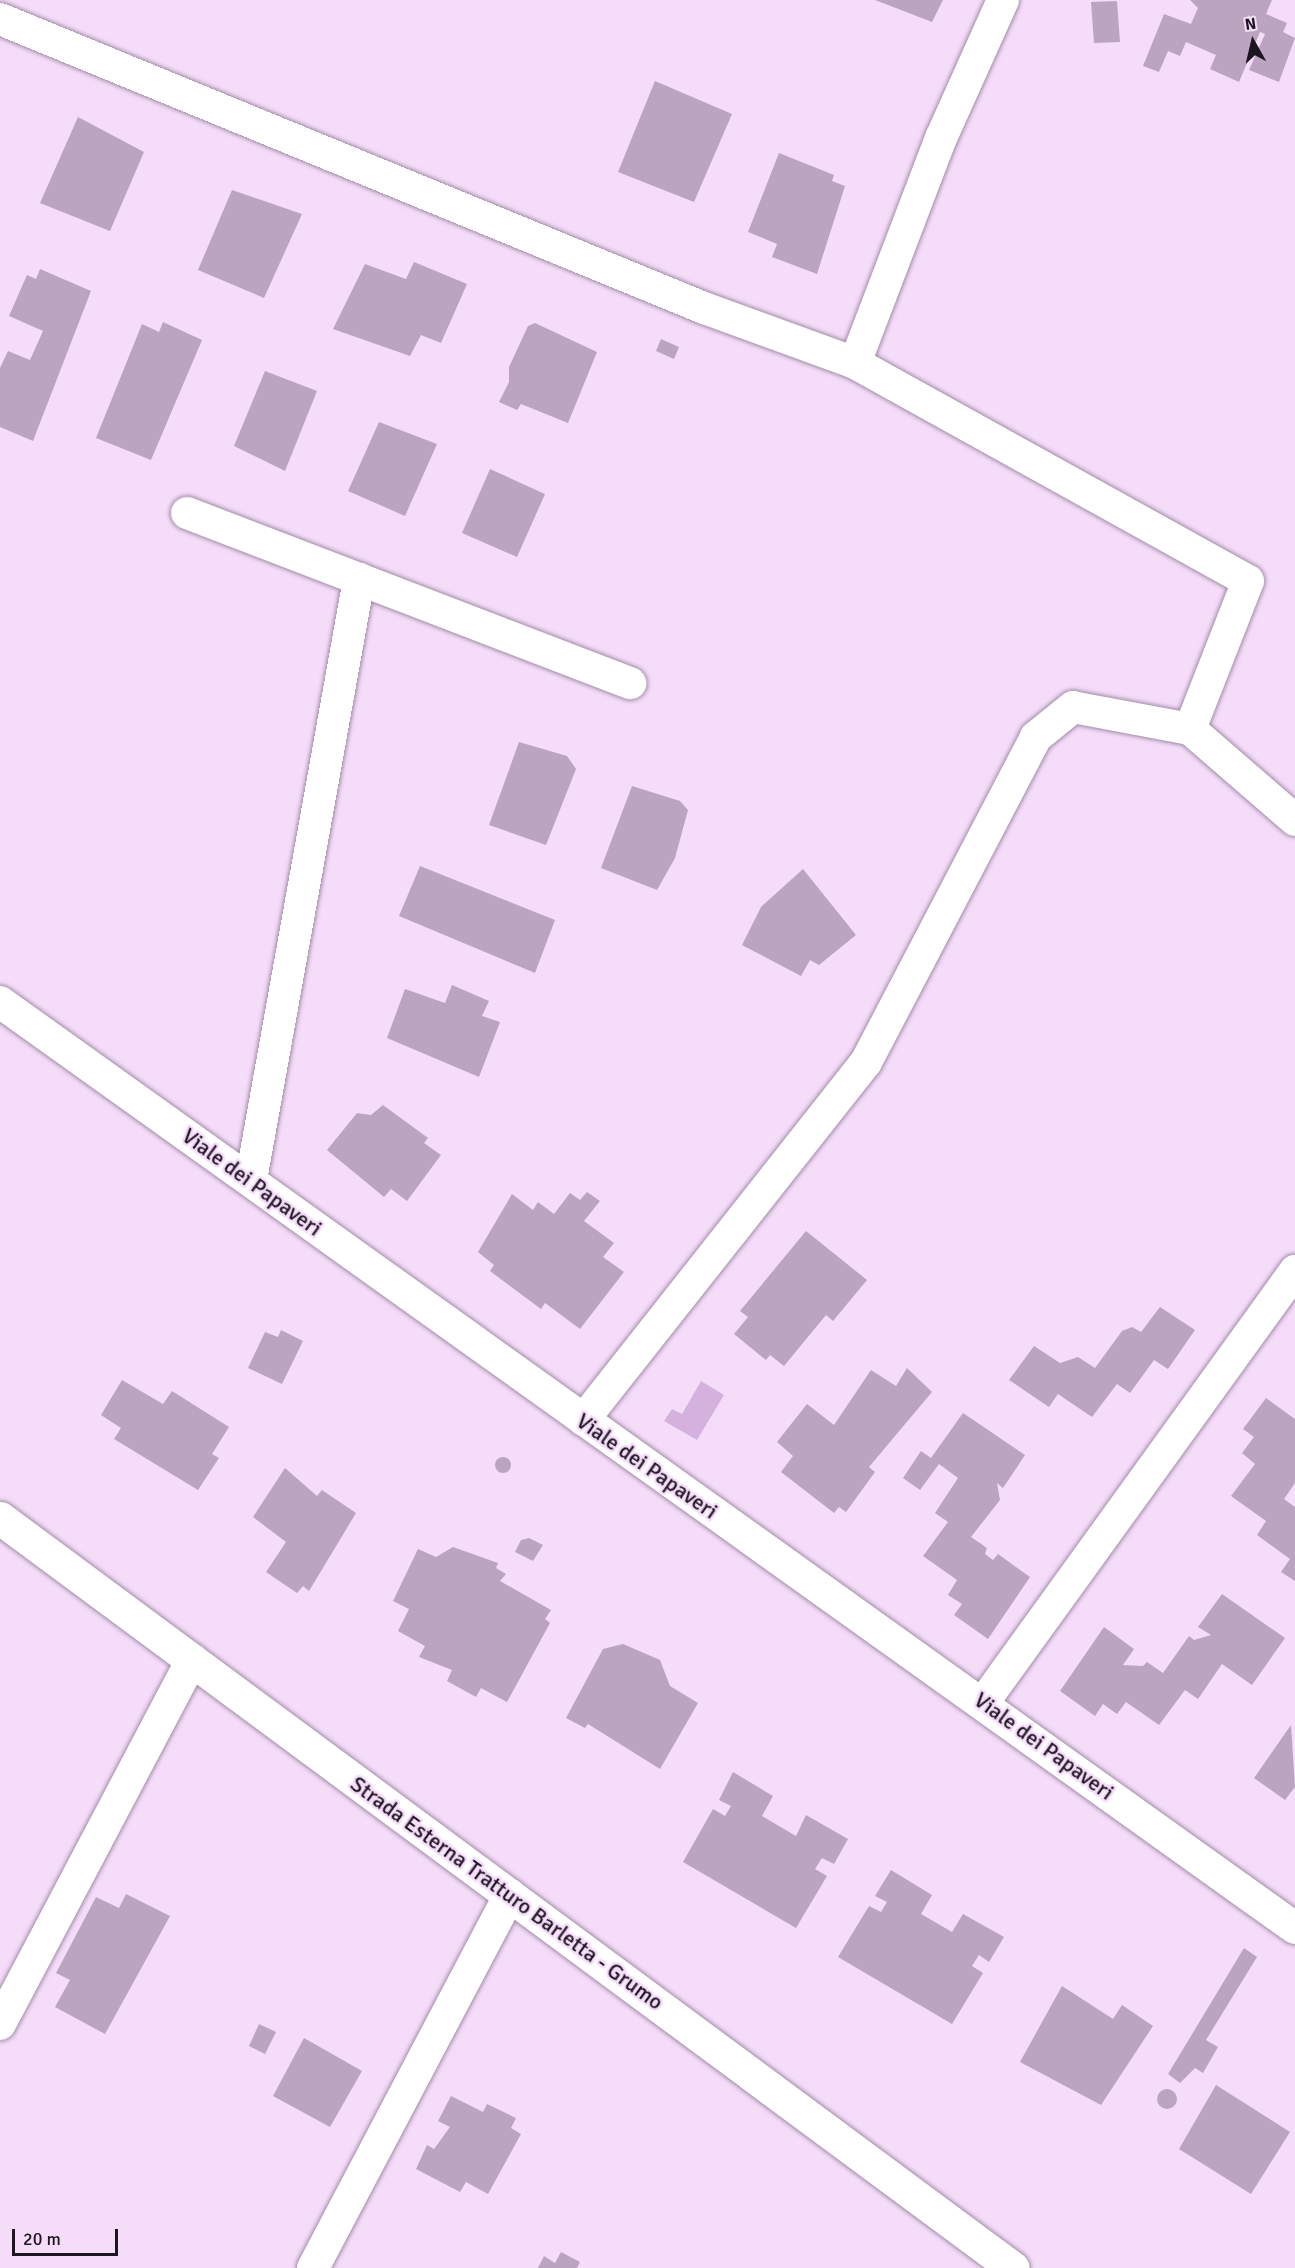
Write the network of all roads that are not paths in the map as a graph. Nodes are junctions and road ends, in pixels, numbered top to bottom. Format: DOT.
graph roads {
  1 [pos="1003,0"];
  2 [pos="0,19"];
  3 [pos="855,363"];
  4 [pos="187,513"];
  5 [pos="359,579"];
  6 [pos="631,683"];
  7 [pos="1190,729"];
  8 [pos="1295,820"];
  9 [pos="0,1002"];
  10 [pos="250,1180"];
  11 [pos="1295,1271"];
  12 [pos="582,1420"];
  13 [pos="0,1518"];
  14 [pos="192,1660"];
  15 [pos="983,1703"];
  16 [pos="510,1895"];
  17 [pos="1295,1928"];
  18 [pos="0,2024"];
  19 [pos="313,2268"];
  20 [pos="1013,2268"];
  1 -- 3 [label="street"];
  2 -- 3 [label="street"];
  3 -- 7 [label="street"];
  4 -- 5 [label="street"];
  5 -- 6 [label="street"];
  5 -- 10 [label="street"];
  7 -- 8 [label="street"];
  7 -- 12 [label="street"];
  9 -- 10 [label="street, Viale dei Papaveri"];
  10 -- 12 [label="street, Viale dei Papaveri"];
  11 -- 15 [label="street"];
  12 -- 15 [label="street, Viale dei Papaveri"];
  13 -- 14 [label="street, Strada Esterna Tratturo Barletta - Grumo"];
  14 -- 16 [label="street, Strada Esterna Tratturo Barletta - Grumo"];
  14 -- 18 [label="street"];
  15 -- 17 [label="street, Viale dei Papaveri"];
  16 -- 19 [label="street"];
  16 -- 20 [label="street, Strada Esterna Tratturo Barletta - Grumo"];
}
